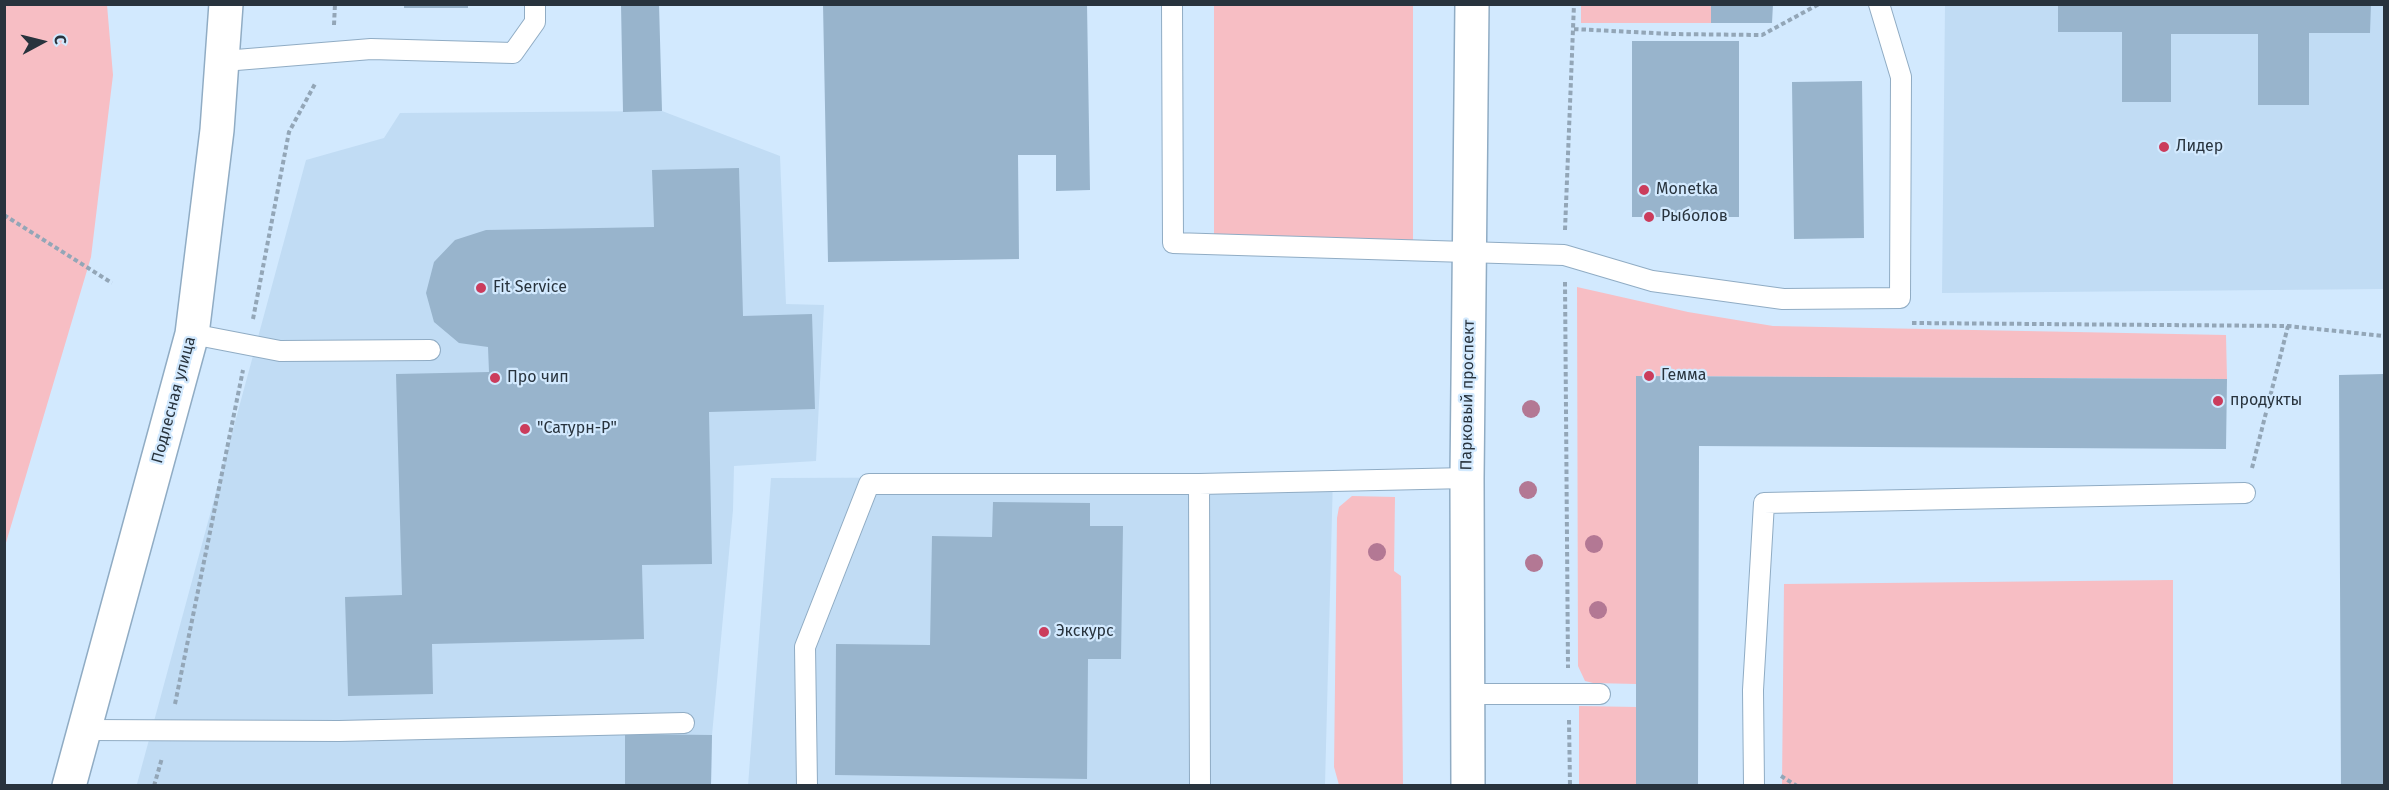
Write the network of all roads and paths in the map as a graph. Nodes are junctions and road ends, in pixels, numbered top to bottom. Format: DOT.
graph roads {
  1 [pos="226,4"];
  2 [pos="535,4"];
  3 [pos="1172,4"];
  4 [pos="1472,4"];
  5 [pos="1574,4"];
  6 [pos="1820,4"];
  7 [pos="1879,4"];
  8 [pos="1574,29"];
  9 [pos="333,51"];
  10 [pos="224,61"];
  11 [pos="4,215"];
  12 [pos="1469,252"];
  13 [pos="1564,255"];
  14 [pos="112,283"];
  15 [pos="1900,298"];
  16 [pos="2288,326"];
  17 [pos="192,334"];
  18 [pos="2385,336"];
  19 [pos="248,345"];
  20 [pos="430,350"];
  21 [pos="1467,478"];
  22 [pos="1199,484"];
  23 [pos="2245,493"];
  24 [pos="1569,693"];
  25 [pos="1467,694"];
  26 [pos="1600,694"];
  27 [pos="684,723"];
  28 [pos="86,730"];
  29 [pos="170,730"];
  30 [pos="69,786"];
  31 [pos="807,786"];
  32 [pos="1200,786"];
  33 [pos="1468,786"];
  34 [pos="1570,786"];
  35 [pos="1754,786"];
  1 -- 10 [label="main road, Подлесная улица"];
  2 -- 9 [label="lane"];
  3 -- 12 [label="lane"];
  4 -- 12 [label="main road, Парковый проспект"];
  5 -- 8 [label="path"];
  6 -- 8 [label="path"];
  7 -- 15 [label="lane"];
  8 -- 13 [label="path"];
  9 -- 10 [label="lane"];
  9 -- 19 [label="path"];
  10 -- 17 [label="main road, Подлесная улица"];
  11 -- 14 [label="path"];
  12 -- 13 [label="lane"];
  12 -- 21 [label="main road, Парковый проспект"];
  13 -- 15 [label="lane"];
  13 -- 24 [label="path"];
  15 -- 16 [label="path"];
  16 -- 18 [label="path"];
  16 -- 23 [label="path"];
  17 -- 19 [label="lane"];
  17 -- 28 [label="main road, Подлесная улица"];
  19 -- 20 [label="lane"];
  19 -- 29 [label="path"];
  21 -- 22 [label="lane"];
  21 -- 25 [label="main road, Парковый проспект"];
  22 -- 31 [label="lane"];
  22 -- 32 [label="lane"];
  23 -- 35 [label="lane"];
  24 -- 25 [label="lane"];
  24 -- 26 [label="lane"];
  24 -- 34 [label="path"];
  25 -- 33 [label="main road, Парковый проспект"];
  27 -- 29 [label="lane"];
  28 -- 29 [label="lane"];
  28 -- 30 [label="main road, Подлесная улица"];
}
